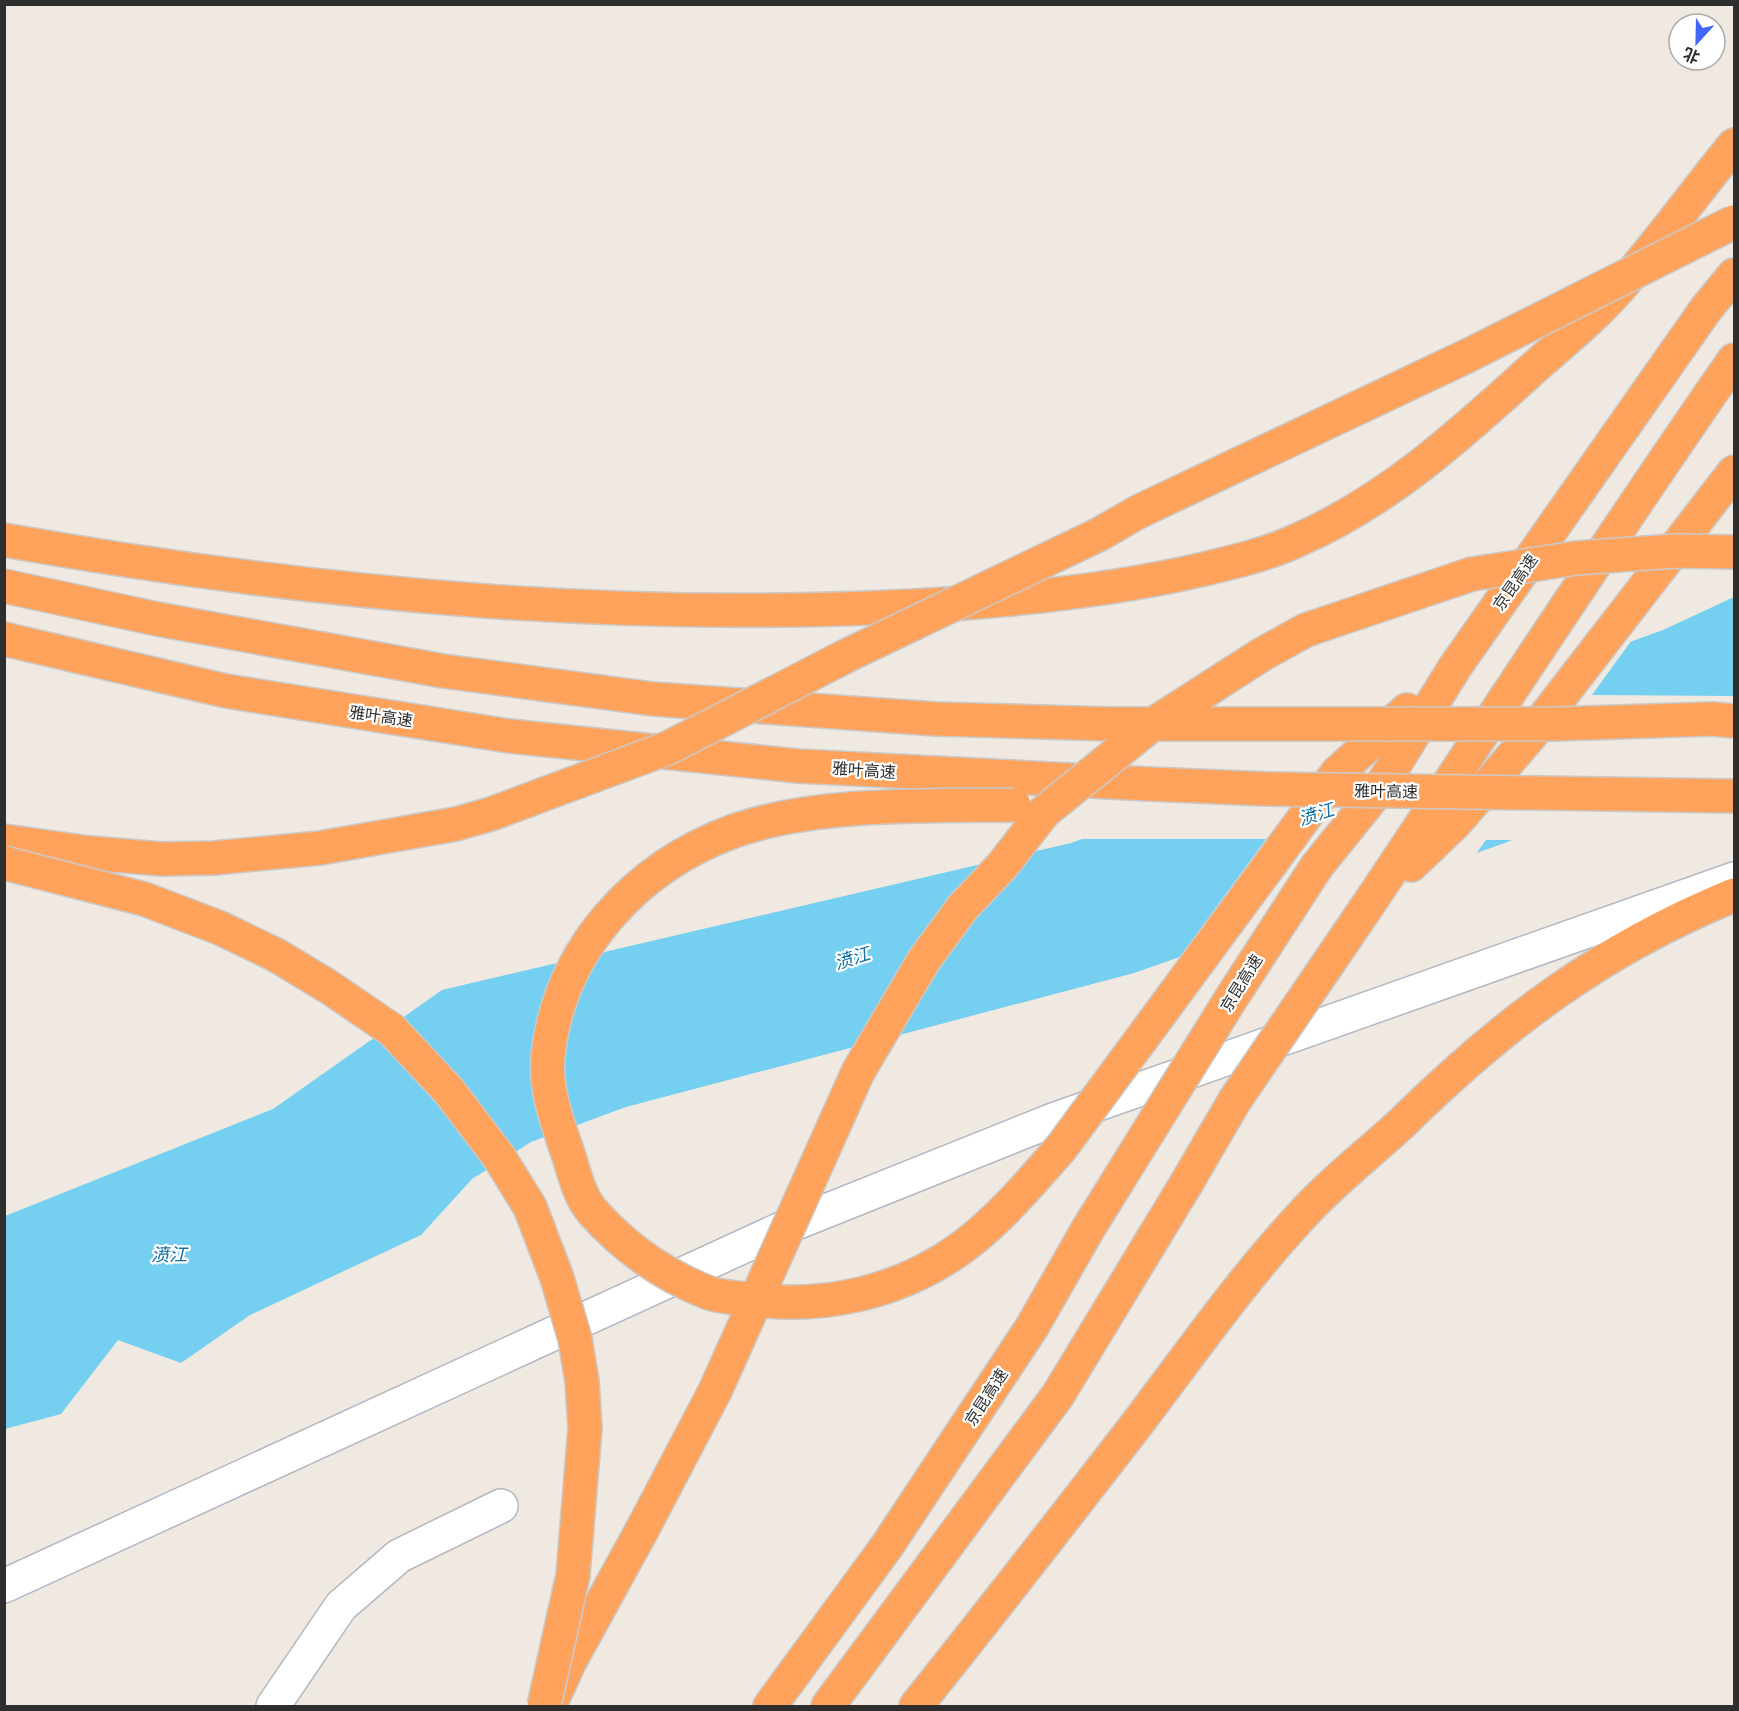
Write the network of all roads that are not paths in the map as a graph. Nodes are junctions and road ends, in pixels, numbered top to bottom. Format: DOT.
graph roads {
  1 [pos="1734,145"];
  2 [pos="1734,222"];
  3 [pos="1734,275"];
  4 [pos="1734,360"];
  5 [pos="1734,472"];
  6 [pos="4,540"];
  7 [pos="1734,552"];
  8 [pos="4,586"];
  9 [pos="4,639"];
  10 [pos="1455,667"];
  11 [pos="1727,719"];
  12 [pos="1149,784"];
  13 [pos="1734,796"];
  14 [pos="4,841"];
  15 [pos="4,863"];
  16 [pos="1734,879"];
  17 [pos="1734,896"];
  18 [pos="1368,905"];
  19 [pos="501,1506"];
  20 [pos="4,1586"];
  21 [pos="273,1707"];
  22 [pos="544,1707"];
  23 [pos="550,1707"];
  24 [pos="770,1707"];
  25 [pos="828,1707"];
  26 [pos="916,1707"];
  1 -- 6 [label="highway"];
  2 -- 14 [label="highway, bridge"];
  3 -- 10 [label="highway, 京昆高速"];
  4 -- 18 [label="highway, bridge"];
  5 -- 18 [label="highway, bridge"];
  7 -- 23 [label="highway, bridge"];
  8 -- 11 [label="highway, bridge"];
  9 -- 12 [label="highway, 雅叶高速, bridge"];
  10 -- 12 [label="highway, bridge"];
  10 -- 24 [label="highway, 京昆高速, bridge"];
  12 -- 13 [label="highway, 雅叶高速, bridge"];
  15 -- 22 [label="highway, bridge"];
  16 -- 20 [label="main road"];
  17 -- 26 [label="highway"];
  18 -- 25 [label="highway, bridge"];
  19 -- 21 [label="main road"];
}
